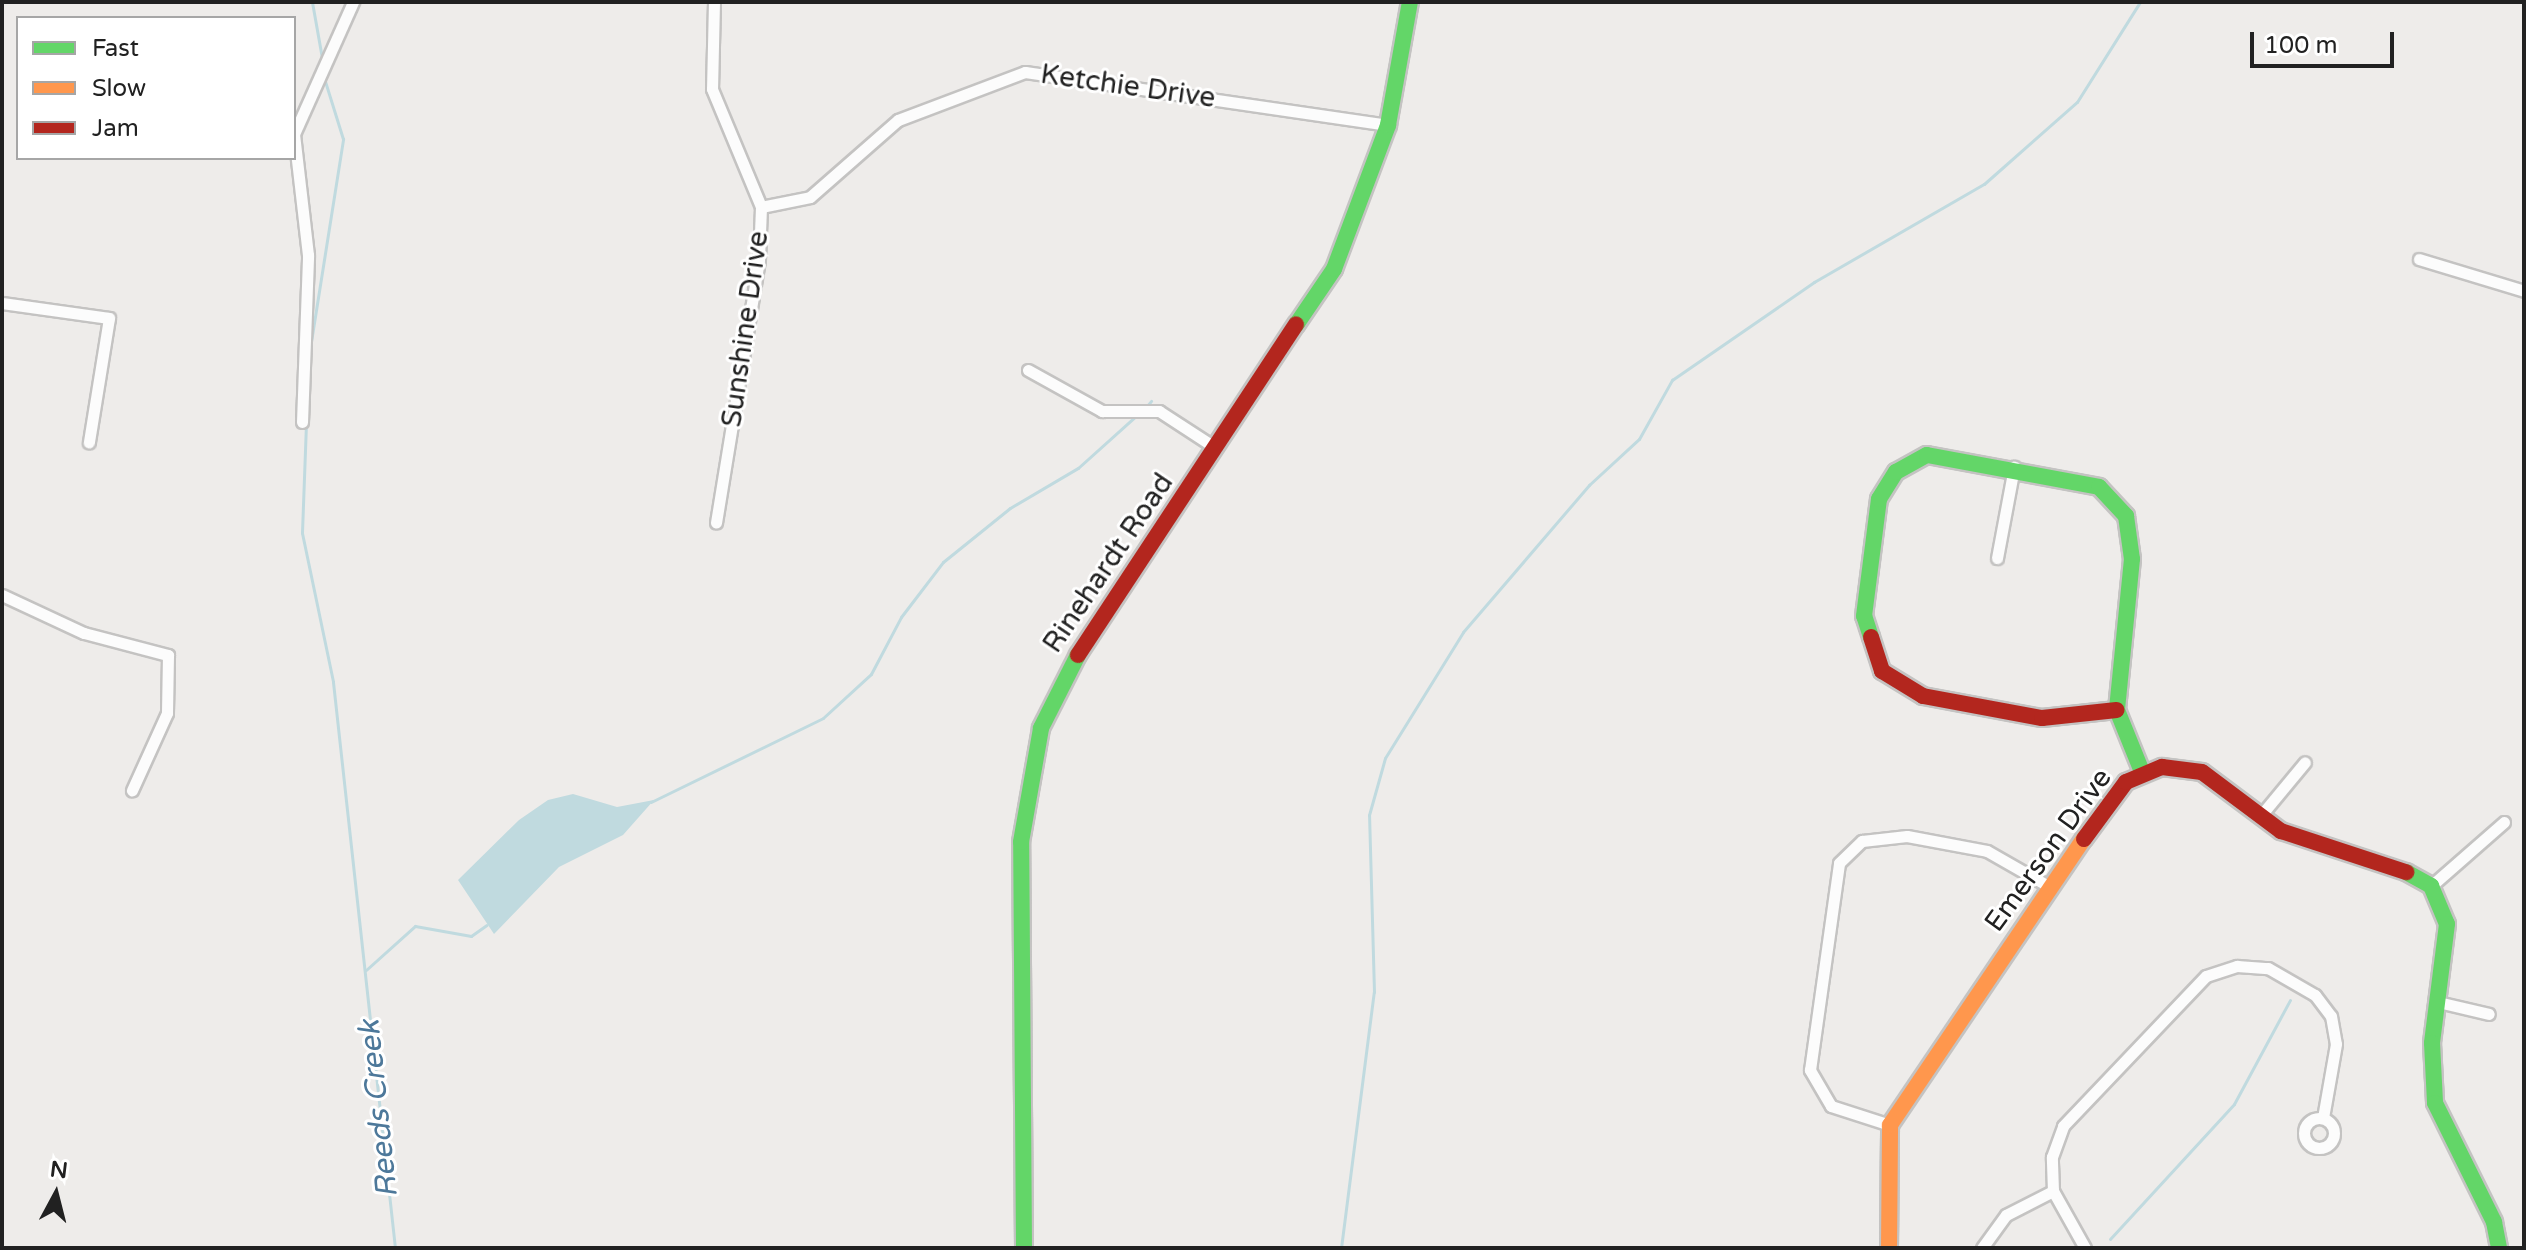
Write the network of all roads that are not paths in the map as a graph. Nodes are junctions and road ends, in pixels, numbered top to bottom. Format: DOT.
graph roads {
  1 [pos="353,2"];
  2 [pos="714,2"];
  3 [pos="1410,2"];
  4 [pos="1388,125"];
  5 [pos="296,130"];
  6 [pos="296,151"];
  7 [pos="761,207"];
  8 [pos="2419,259"];
  9 [pos="2524,291"];
  10 [pos="2,303"];
  11 [pos="1028,370"];
  12 [pos="302,422"];
  13 [pos="89,442"];
  14 [pos="1216,448"];
  15 [pos="2014,467"];
  16 [pos="716,522"];
  17 [pos="1997,558"];
  18 [pos="2,595"];
  19 [pos="2117,710"];
  20 [pos="2305,762"];
  21 [pos="2142,772"];
  22 [pos="132,790"];
  23 [pos="2262,814"];
  24 [pos="2504,822"];
  25 [pos="2431,886"];
  26 [pos="2050,887"];
  27 [pos="2438,1002"];
  28 [pos="2489,1014"];
  29 [pos="2323,1118"];
  30 [pos="1890,1125"];
  31 [pos="2053,1191"];
  32 [pos="1024,1248"];
  33 [pos="1889,1248"];
  34 [pos="1982,1248"];
  35 [pos="2085,1248"];
  36 [pos="2499,1248"];
  1 -- 5 [label="street"];
  2 -- 7 [label="street, Sunshine Drive"];
  3 -- 4 [label="street, Rinehardt Road"];
  4 -- 7 [label="street, Ketchie Drive"];
  4 -- 14 [label="street, Rinehardt Road"];
  6 -- 12 [label="street"];
  7 -- 16 [label="street, Sunshine Drive"];
  8 -- 9 [label="street"];
  10 -- 13 [label="street"];
  11 -- 14 [label="street"];
  14 -- 32 [label="street, Rinehardt Road"];
  15 -- 17 [label="street"];
  15 -- 19 [label="street"];
  15 -- 19 [label="street"];
  18 -- 22 [label="street"];
  19 -- 21 [label="street"];
  20 -- 23 [label="street"];
  21 -- 23 [label="street, Emerson Drive"];
  21 -- 26 [label="street, Emerson Drive"];
  23 -- 25 [label="street, Emerson Drive"];
  24 -- 25 [label="street"];
  25 -- 27 [label="street"];
  26 -- 30 [label="street, Emerson Drive"];
  26 -- 30 [label="street"];
  27 -- 28 [label="street"];
  27 -- 36 [label="street"];
  29 -- 31 [label="street"];
  30 -- 33 [label="street"];
  31 -- 34 [label="street"];
  31 -- 35 [label="street"];
}
